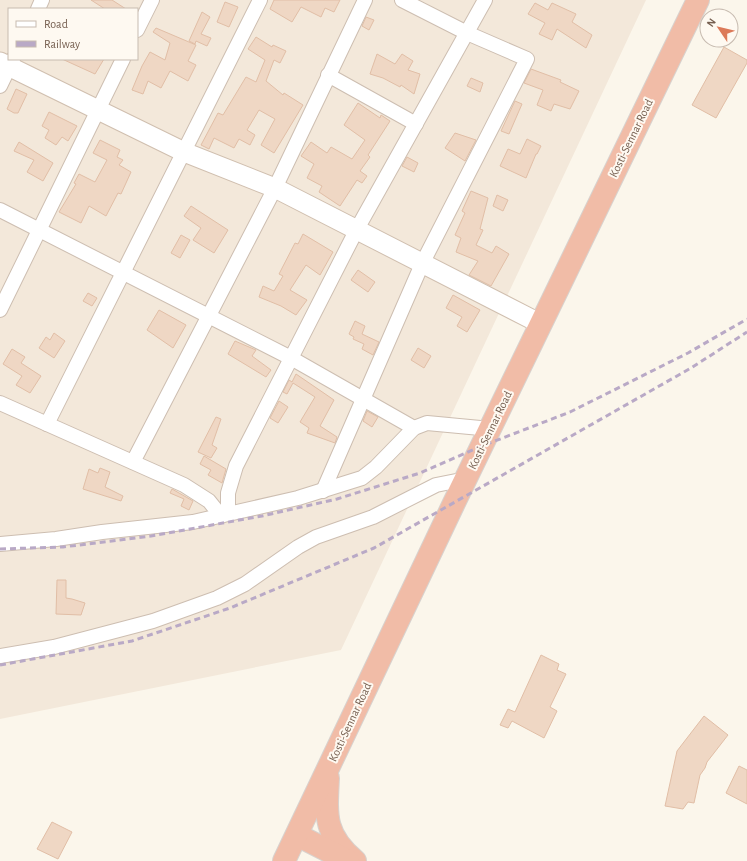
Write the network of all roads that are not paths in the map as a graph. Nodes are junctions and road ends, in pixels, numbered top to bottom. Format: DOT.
graph roads {
  1 [pos="152,0"];
  2 [pos="260,0"];
  3 [pos="365,0"];
  4 [pos="402,0"];
  5 [pos="485,0"];
  6 [pos="698,0"];
  7 [pos="138,28"];
  8 [pos="467,33"];
  9 [pos="122,60"];
  10 [pos="7,62"];
  11 [pos="328,75"];
  12 [pos="0,86"];
  13 [pos="97,111"];
  14 [pos="416,124"];
  15 [pos="184,152"];
  16 [pos="275,188"];
  17 [pos="0,210"];
  18 [pos="357,229"];
  19 [pos="38,230"];
  20 [pos="422,264"];
  21 [pos="122,272"];
  22 [pos="0,310"];
  23 [pos="208,316"];
  24 [pos="541,324"];
  25 [pos="291,358"];
  26 [pos="362,399"];
  27 [pos="0,403"];
  28 [pos="47,424"];
  29 [pos="414,428"];
  30 [pos="490,429"];
  31 [pos="133,462"];
  32 [pos="466,479"];
  33 [pos="323,491"];
  34 [pos="225,515"];
  35 [pos="0,544"];
  36 [pos="0,656"];
  37 [pos="329,766"];
  38 [pos="297,835"];
  39 [pos="281,859"];
  40 [pos="348,861"];
  41 [pos="355,861"];
  1 -- 7 [label="street"];
  2 -- 15 [label="street"];
  3 -- 11 [label="street"];
  4 -- 8 [label="street"];
  5 -- 8 [label="street"];
  6 -- 24 [label="highway, Kosti-Sennar Road"];
  8 -- 14 [label="street"];
  8 -- 20 [label="street"];
  9 -- 13 [label="street"];
  10 -- 12 [label="street"];
  10 -- 13 [label="street"];
  11 -- 14 [label="street"];
  11 -- 16 [label="street"];
  13 -- 15 [label="street"];
  13 -- 19 [label="street"];
  14 -- 18 [label="street"];
  15 -- 16 [label="street"];
  15 -- 21 [label="street"];
  16 -- 18 [label="street"];
  16 -- 23 [label="street"];
  17 -- 19 [label="street"];
  18 -- 20 [label="street"];
  18 -- 25 [label="street"];
  19 -- 21 [label="street"];
  19 -- 22 [label="street"];
  20 -- 24 [label="street"];
  20 -- 26 [label="street"];
  21 -- 23 [label="street"];
  21 -- 28 [label="street"];
  23 -- 25 [label="street"];
  23 -- 31 [label="street"];
  24 -- 30 [label="highway, Kosti-Sennar Road"];
  25 -- 26 [label="street"];
  25 -- 34 [label="street"];
  26 -- 29 [label="street"];
  26 -- 33 [label="street"];
  27 -- 28 [label="street"];
  28 -- 31 [label="street"];
  29 -- 30 [label="street"];
  29 -- 33 [label="street"];
  30 -- 32 [label="highway, Kosti-Sennar Road"];
  31 -- 34 [label="street"];
  32 -- 36 [label="street"];
  32 -- 37 [label="highway, Kosti-Sennar Road"];
  33 -- 34 [label="street"];
  34 -- 35 [label="street"];
  37 -- 38 [label="highway, Kosti-Sennar Road"];
  37 -- 41 [label="highway"];
  38 -- 39 [label="highway, Kosti-Sennar Road"];
  38 -- 40 [label="highway"];
}
